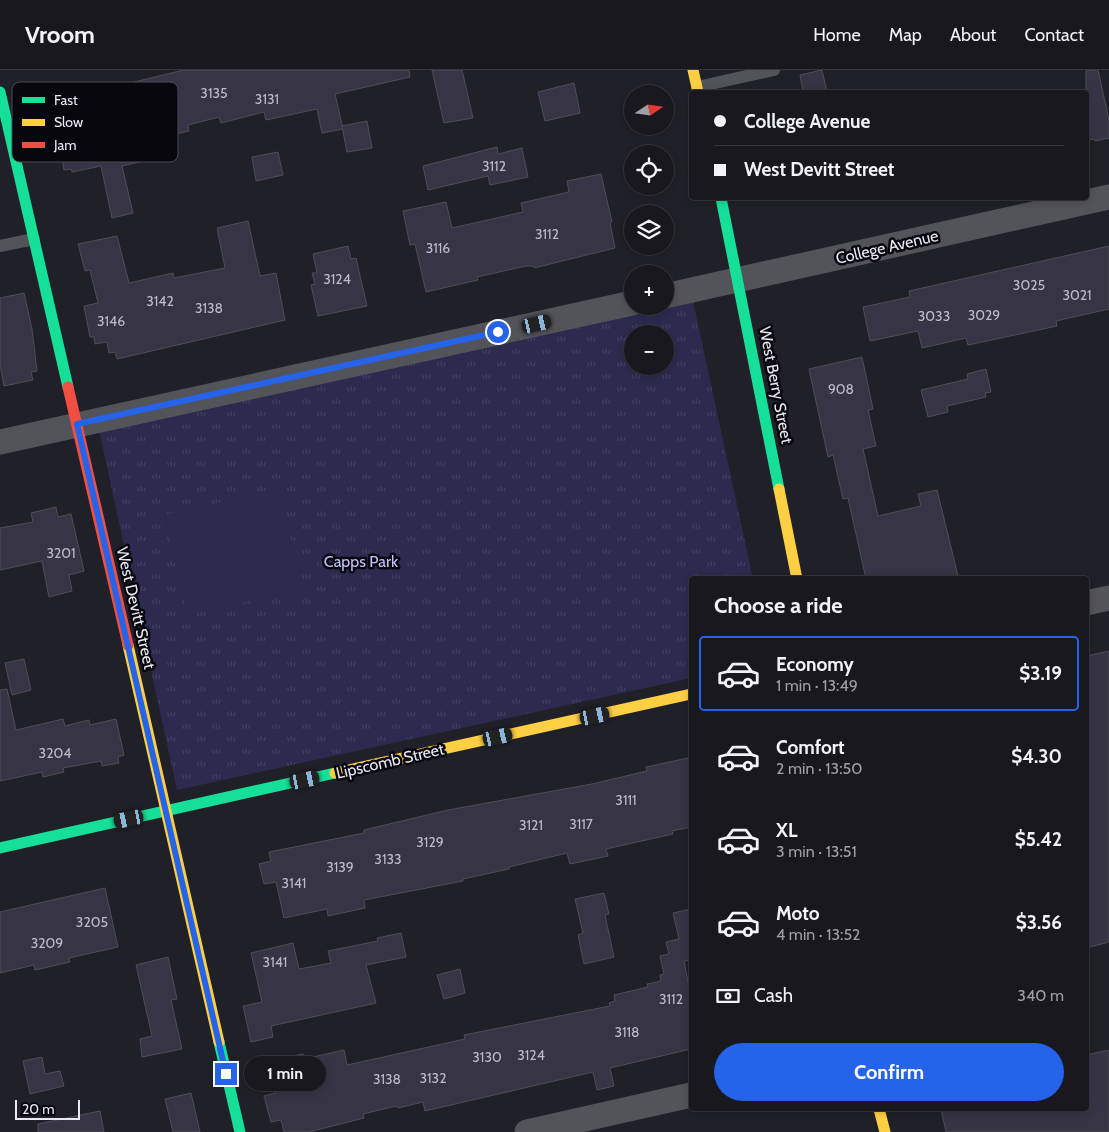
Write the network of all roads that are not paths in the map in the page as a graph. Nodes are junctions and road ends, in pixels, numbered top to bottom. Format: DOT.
graph roads {
  1 [pos="693,70"];
  2 [pos="774,70"];
  3 [pos="698,90"];
  4 [pos="0,92"];
  5 [pos="12,144"];
  6 [pos="16,162"];
  7 [pos="1109,197"];
  8 [pos="721,200"];
  9 [pos="34,239"];
  10 [pos="0,246"];
  11 [pos="739,280"];
  12 [pos="674,294"];
  13 [pos="624,305"];
  14 [pos="77,424"];
  15 [pos="0,442"];
  16 [pos="796,576"];
  17 [pos="1109,598"];
  18 [pos="1089,602"];
  19 [pos="689,694"];
  20 [pos="166,811"];
  21 [pos="0,848"];
  22 [pos="689,1095"];
  23 [pos="879,1111"];
  24 [pos="541,1130"];
  25 [pos="240,1132"];
  26 [pos="884,1132"];
  1 -- 3 [label="street"];
  2 -- 3 [label="lane"];
  4 -- 5 [label="street, West Devitt Street"];
  6 -- 9 [label="street, West Devitt Street"];
  7 -- 11 [label="street, College Avenue"];
  8 -- 11 [label="street, West Berry Street"];
  9 -- 10 [label="lane"];
  9 -- 14 [label="street, West Devitt Street"];
  11 -- 12 [label="street, College Avenue"];
  11 -- 16 [label="street, West Berry Street"];
  13 -- 14 [label="street"];
  14 -- 15 [label="street"];
  14 -- 20 [label="street, West Devitt Street"];
  17 -- 18 [label="street"];
  19 -- 20 [label="street, Lipscomb Street"];
  20 -- 21 [label="street, Lipscomb Street"];
  20 -- 25 [label="street, West Devitt Street"];
  22 -- 24 [label="street"];
  23 -- 26 [label="street"];
}
